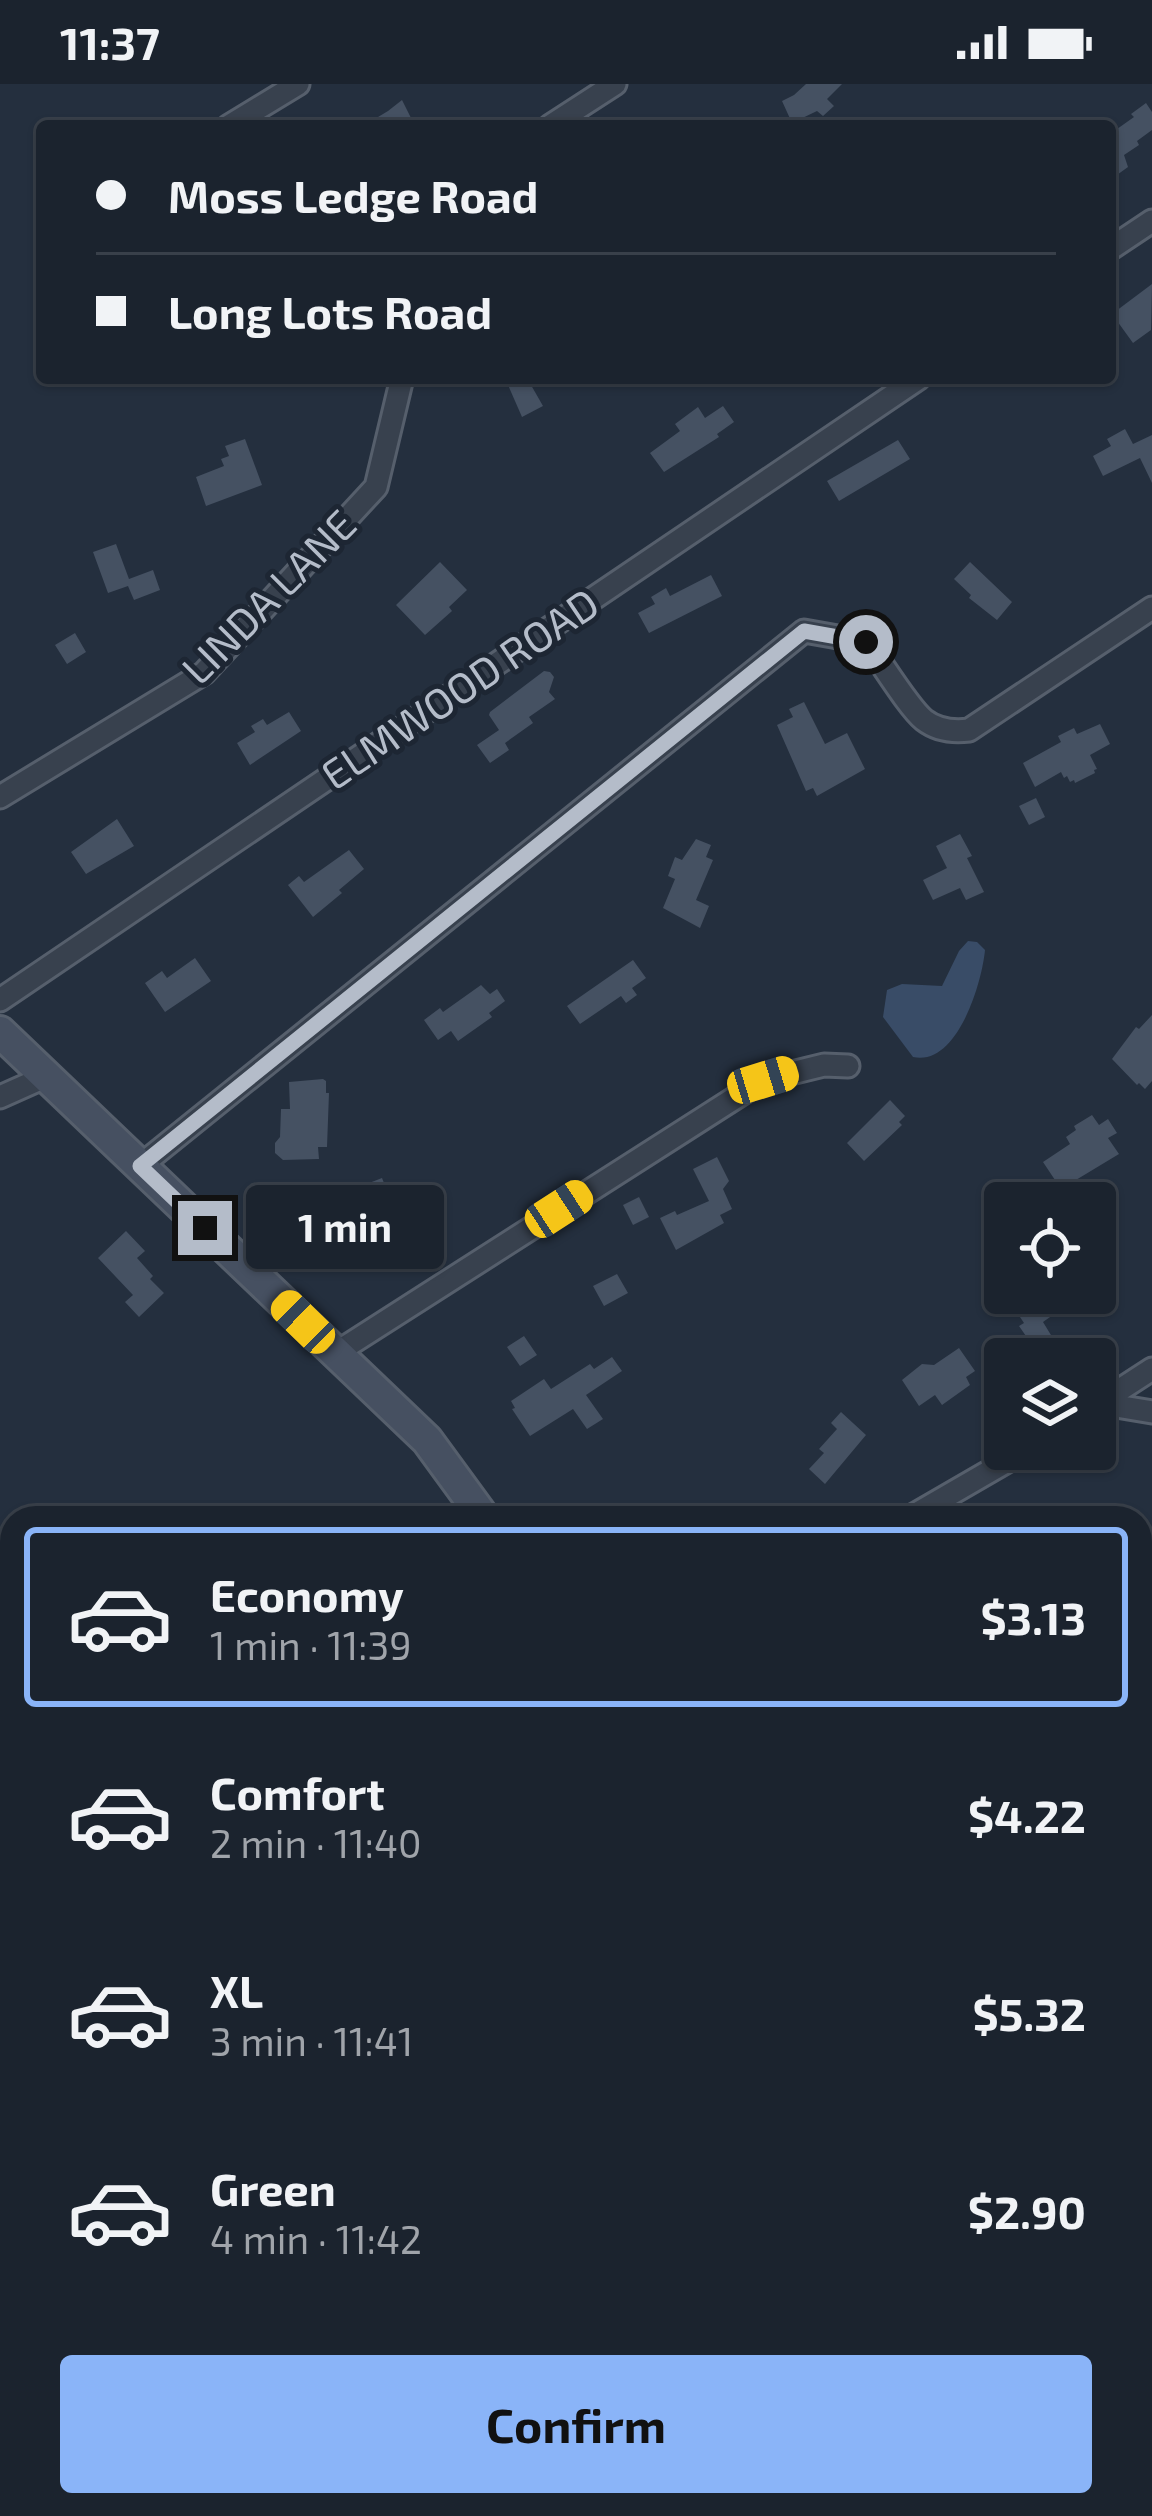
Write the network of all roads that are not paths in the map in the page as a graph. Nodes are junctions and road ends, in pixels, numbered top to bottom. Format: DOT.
graph roads {
  1 [pos="298,84"];
  2 [pos="615,84"];
  3 [pos="239,120"];
  4 [pos="559,120"];
  5 [pos="1152,220"];
  6 [pos="1116,245"];
  7 [pos="401,384"];
  8 [pos="910,384"];
  9 [pos="1152,608"];
  10 [pos="0,797"];
  11 [pos="0,1000"];
  12 [pos="0,1032"];
  13 [pos="848,1066"];
  14 [pos="47,1076"];
  15 [pos="0,1097"];
  16 [pos="140,1166"];
  17 [pos="336,1353"];
  18 [pos="1152,1369"];
  19 [pos="1116,1392"];
  20 [pos="1116,1407"];
  21 [pos="1152,1412"];
  22 [pos="992,1470"];
  23 [pos="475,1506"];
  24 [pos="930,1506"];
  1 -- 3 [label="street"];
  2 -- 4 [label="street"];
  5 -- 6 [label="street"];
  7 -- 10 [label="street, LINDA LANE"];
  8 -- 11 [label="street, ELMWOOD ROAD"];
  9 -- 16 [label="street"];
  12 -- 14 [label="main road"];
  13 -- 17 [label="street"];
  14 -- 15 [label="street"];
  14 -- 16 [label="main road"];
  16 -- 17 [label="main road"];
  17 -- 23 [label="main road"];
  18 -- 19 [label="street"];
  20 -- 21 [label="street"];
  22 -- 24 [label="street"];
}
